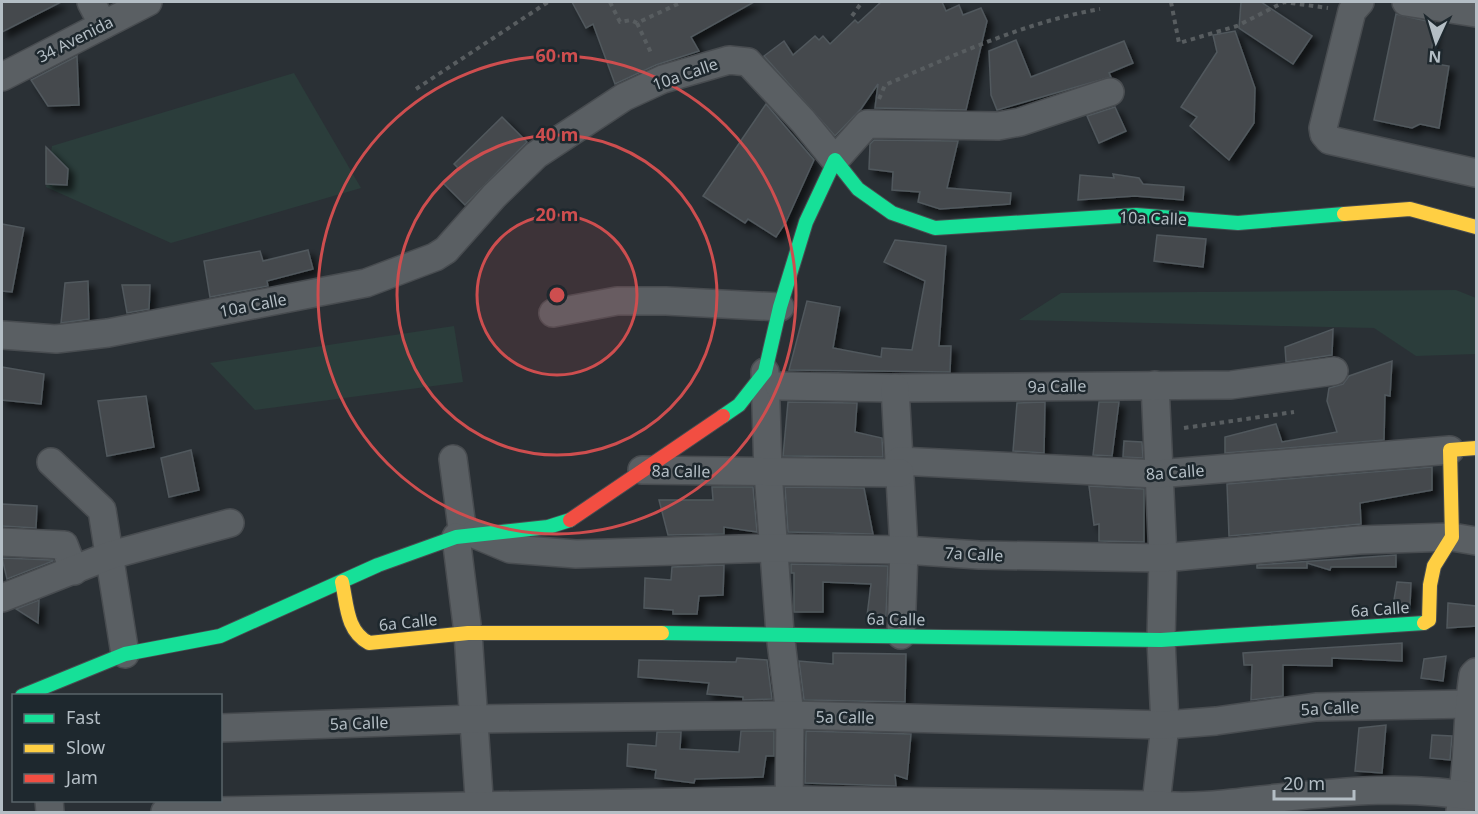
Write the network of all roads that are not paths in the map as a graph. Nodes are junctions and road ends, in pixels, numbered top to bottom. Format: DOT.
graph roads {
  1 [pos="148,2"];
  2 [pos="1406,2"];
  3 [pos="1356,6"];
  4 [pos="97,13"];
  5 [pos="1476,13"];
  6 [pos="2,77"];
  7 [pos="1110,92"];
  8 [pos="835,160"];
  9 [pos="1476,173"];
  10 [pos="1476,227"];
  11 [pos="780,308"];
  12 [pos="554,313"];
  13 [pos="2,335"];
  14 [pos="1334,370"];
  15 [pos="772,379"];
  16 [pos="1155,385"];
  17 [pos="895,388"];
  18 [pos="1466,448"];
  19 [pos="453,459"];
  20 [pos="51,462"];
  21 [pos="900,467"];
  22 [pos="642,470"];
  23 [pos="768,472"];
  24 [pos="1157,474"];
  25 [pos="230,524"];
  26 [pos="464,535"];
  27 [pos="1464,539"];
  28 [pos="2,542"];
  29 [pos="775,548"];
  30 [pos="903,550"];
  31 [pos="111,555"];
  32 [pos="1163,558"];
  33 [pos="74,571"];
  34 [pos="342,582"];
  35 [pos="2,598"];
  36 [pos="468,633"];
  37 [pos="780,633"];
  38 [pos="901,635"];
  39 [pos="1161,640"];
  40 [pos="125,654"];
  41 [pos="1476,672"];
  42 [pos="35,693"];
  43 [pos="1468,704"];
  44 [pos="790,715"];
  45 [pos="475,719"];
  46 [pos="1165,725"];
  47 [pos="222,728"];
  48 [pos="1467,801"];
  49 [pos="788,806"];
  50 [pos="479,809"];
  51 [pos="1156,809"];
  52 [pos="165,813"];
  1 -- 4 [label="street, 34 Avenida"];
  2 -- 5 [label="street"];
  3 -- 9 [label="street"];
  4 -- 6 [label="street, 34 Avenida"];
  7 -- 8 [label="street"];
  8 -- 10 [label="street, 10a Calle"];
  8 -- 11 [label="street"];
  8 -- 13 [label="street, 10a Calle"];
  11 -- 12 [label="street"];
  11 -- 15 [label="street"];
  14 -- 16 [label="street, 9a Calle"];
  15 -- 17 [label="street, 9a Calle"];
  15 -- 22 [label="street"];
  15 -- 23 [label="street"];
  16 -- 17 [label="street, 9a Calle"];
  16 -- 24 [label="street"];
  17 -- 21 [label="street"];
  18 -- 24 [label="street, 8a Calle"];
  18 -- 27 [label="street"];
  19 -- 26 [label="street"];
  20 -- 31 [label="street"];
  21 -- 23 [label="street, 8a Calle"];
  21 -- 24 [label="street, 8a Calle"];
  21 -- 30 [label="street"];
  22 -- 23 [label="street, 8a Calle"];
  22 -- 26 [label="street"];
  23 -- 29 [label="street"];
  24 -- 32 [label="street"];
  25 -- 31 [label="street"];
  26 -- 29 [label="street, 7a Calle"];
  26 -- 34 [label="street"];
  26 -- 36 [label="street"];
  27 -- 32 [label="street, 7a Calle"];
  27 -- 39 [label="street, 6a Calle"];
  28 -- 33 [label="street"];
  29 -- 30 [label="street, 7a Calle"];
  29 -- 37 [label="street"];
  30 -- 32 [label="street, 7a Calle"];
  30 -- 38 [label="street"];
  31 -- 33 [label="street"];
  31 -- 40 [label="street"];
  32 -- 39 [label="street"];
  33 -- 35 [label="street"];
  34 -- 36 [label="street, 6a Calle"];
  34 -- 40 [label="street"];
  36 -- 37 [label="street, 6a Calle"];
  36 -- 45 [label="street"];
  37 -- 38 [label="street, 6a Calle"];
  37 -- 44 [label="street"];
  38 -- 39 [label="street, 6a Calle"];
  39 -- 46 [label="street"];
  40 -- 42 [label="street"];
  41 -- 43 [label="street"];
  43 -- 46 [label="street, 5a Calle"];
  43 -- 48 [label="street"];
  44 -- 45 [label="street, 5a Calle"];
  44 -- 46 [label="street, 5a Calle"];
  44 -- 49 [label="street"];
  45 -- 47 [label="street, 5a Calle"];
  45 -- 50 [label="street"];
  46 -- 51 [label="street"];
  48 -- 51 [label="street"];
  49 -- 50 [label="street"];
  49 -- 51 [label="street"];
  50 -- 52 [label="street"];
}
